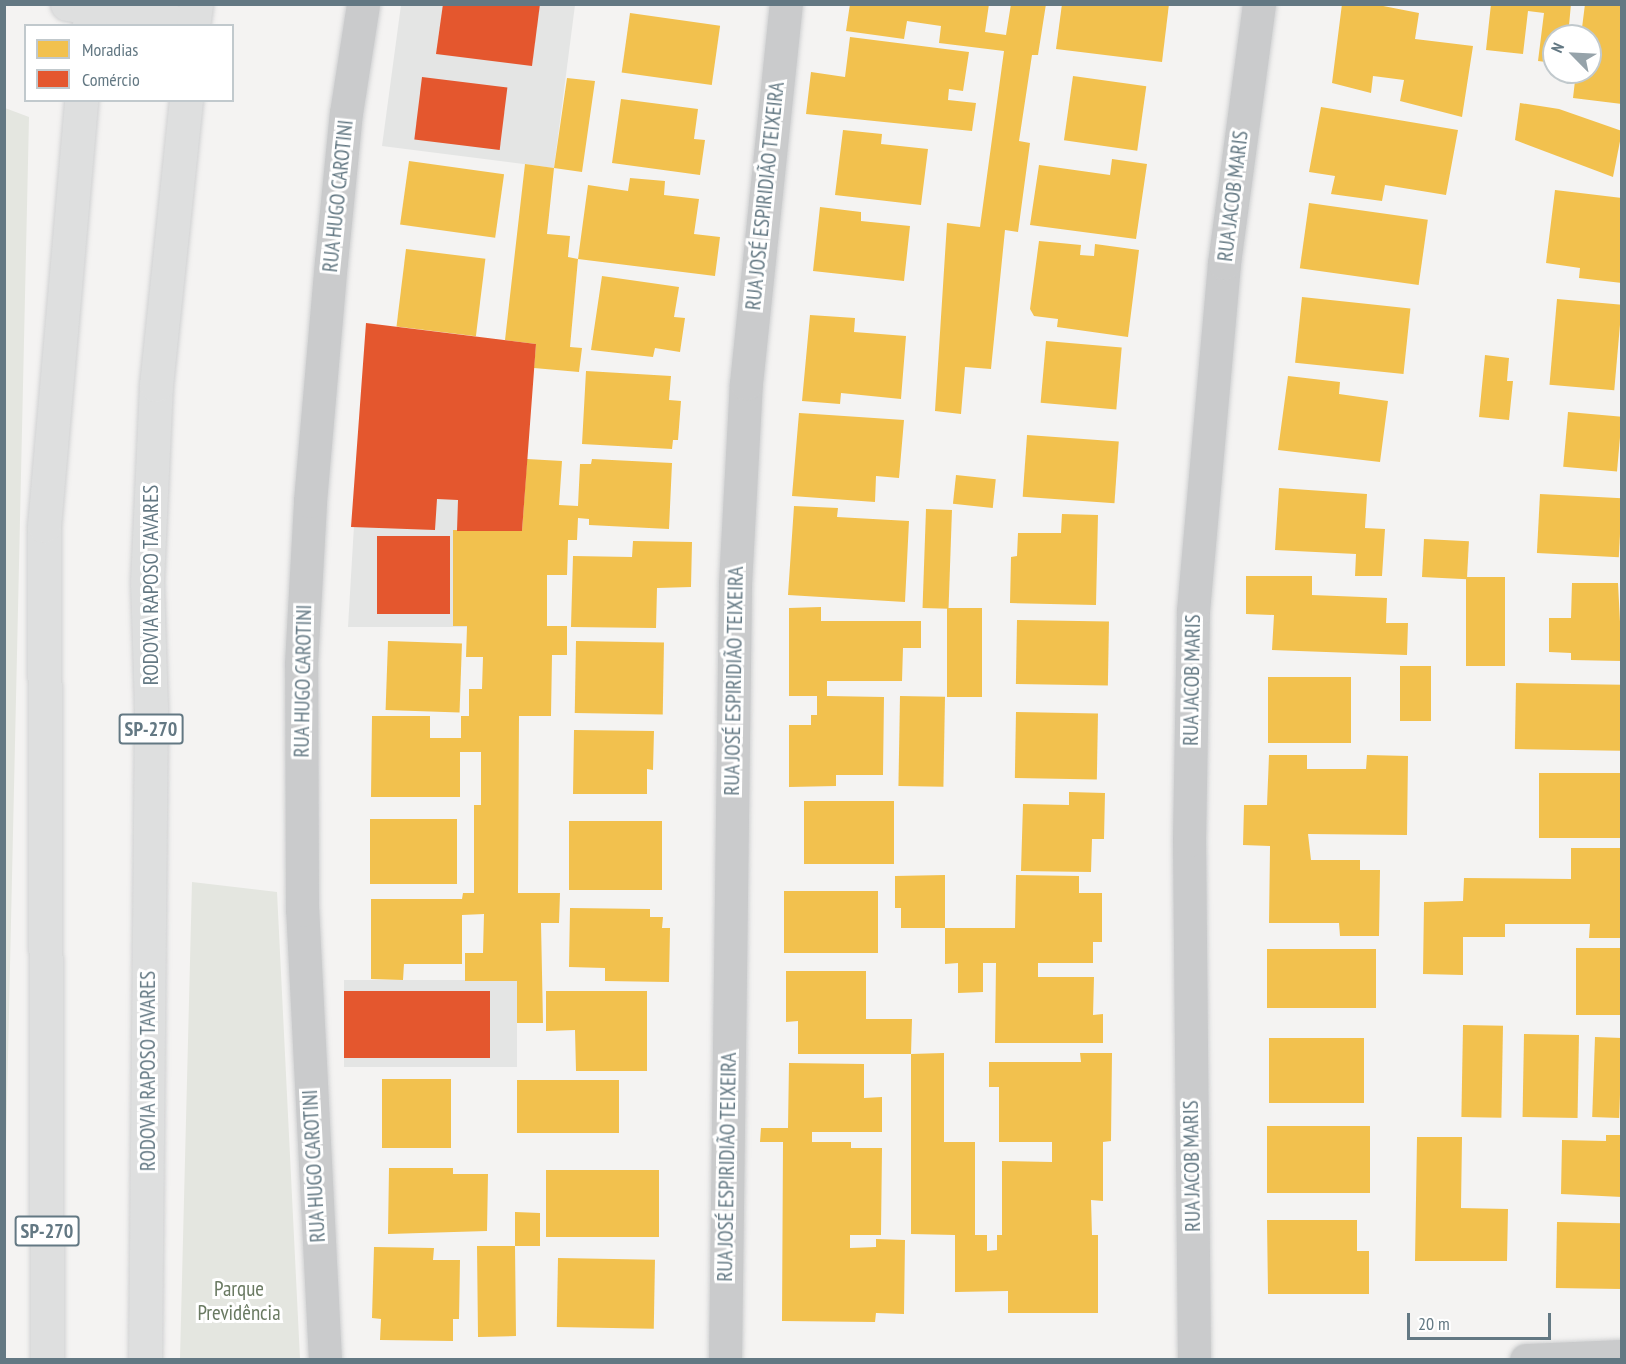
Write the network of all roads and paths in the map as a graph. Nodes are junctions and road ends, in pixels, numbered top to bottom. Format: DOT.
graph roads {
  1 [pos="196,4"];
  2 [pos="363,4"];
  3 [pos="786,4"];
  4 [pos="1259,4"];
  5 [pos="85,10"];
  6 [pos="186,24"];
  7 [pos="193,24"];
  8 [pos="81,102"];
  9 [pos="186,102"];
  10 [pos="1622,1356"];
  11 [pos="47,1359"];
  12 [pos="145,1359"];
  13 [pos="325,1359"];
  14 [pos="725,1359"];
  15 [pos="1194,1359"];
  16 [pos="1526,1359"];
  1 -- 7 [label="main road"];
  2 -- 13 [label="street, RUA HUGO CAROTINI"];
  3 -- 14 [label="street, RUA JOSÉ ESPIRIDIÃO TEIXEIRA"];
  4 -- 15 [label="street, RUA JACOB MARIS"];
  5 -- 6 [label="main road"];
  8 -- 11 [label="main road, SP-270"];
  9 -- 12 [label="main road, RODOVIA RAPOSO TAVARES / SP-270"];
  10 -- 16 [label="street"];
}
